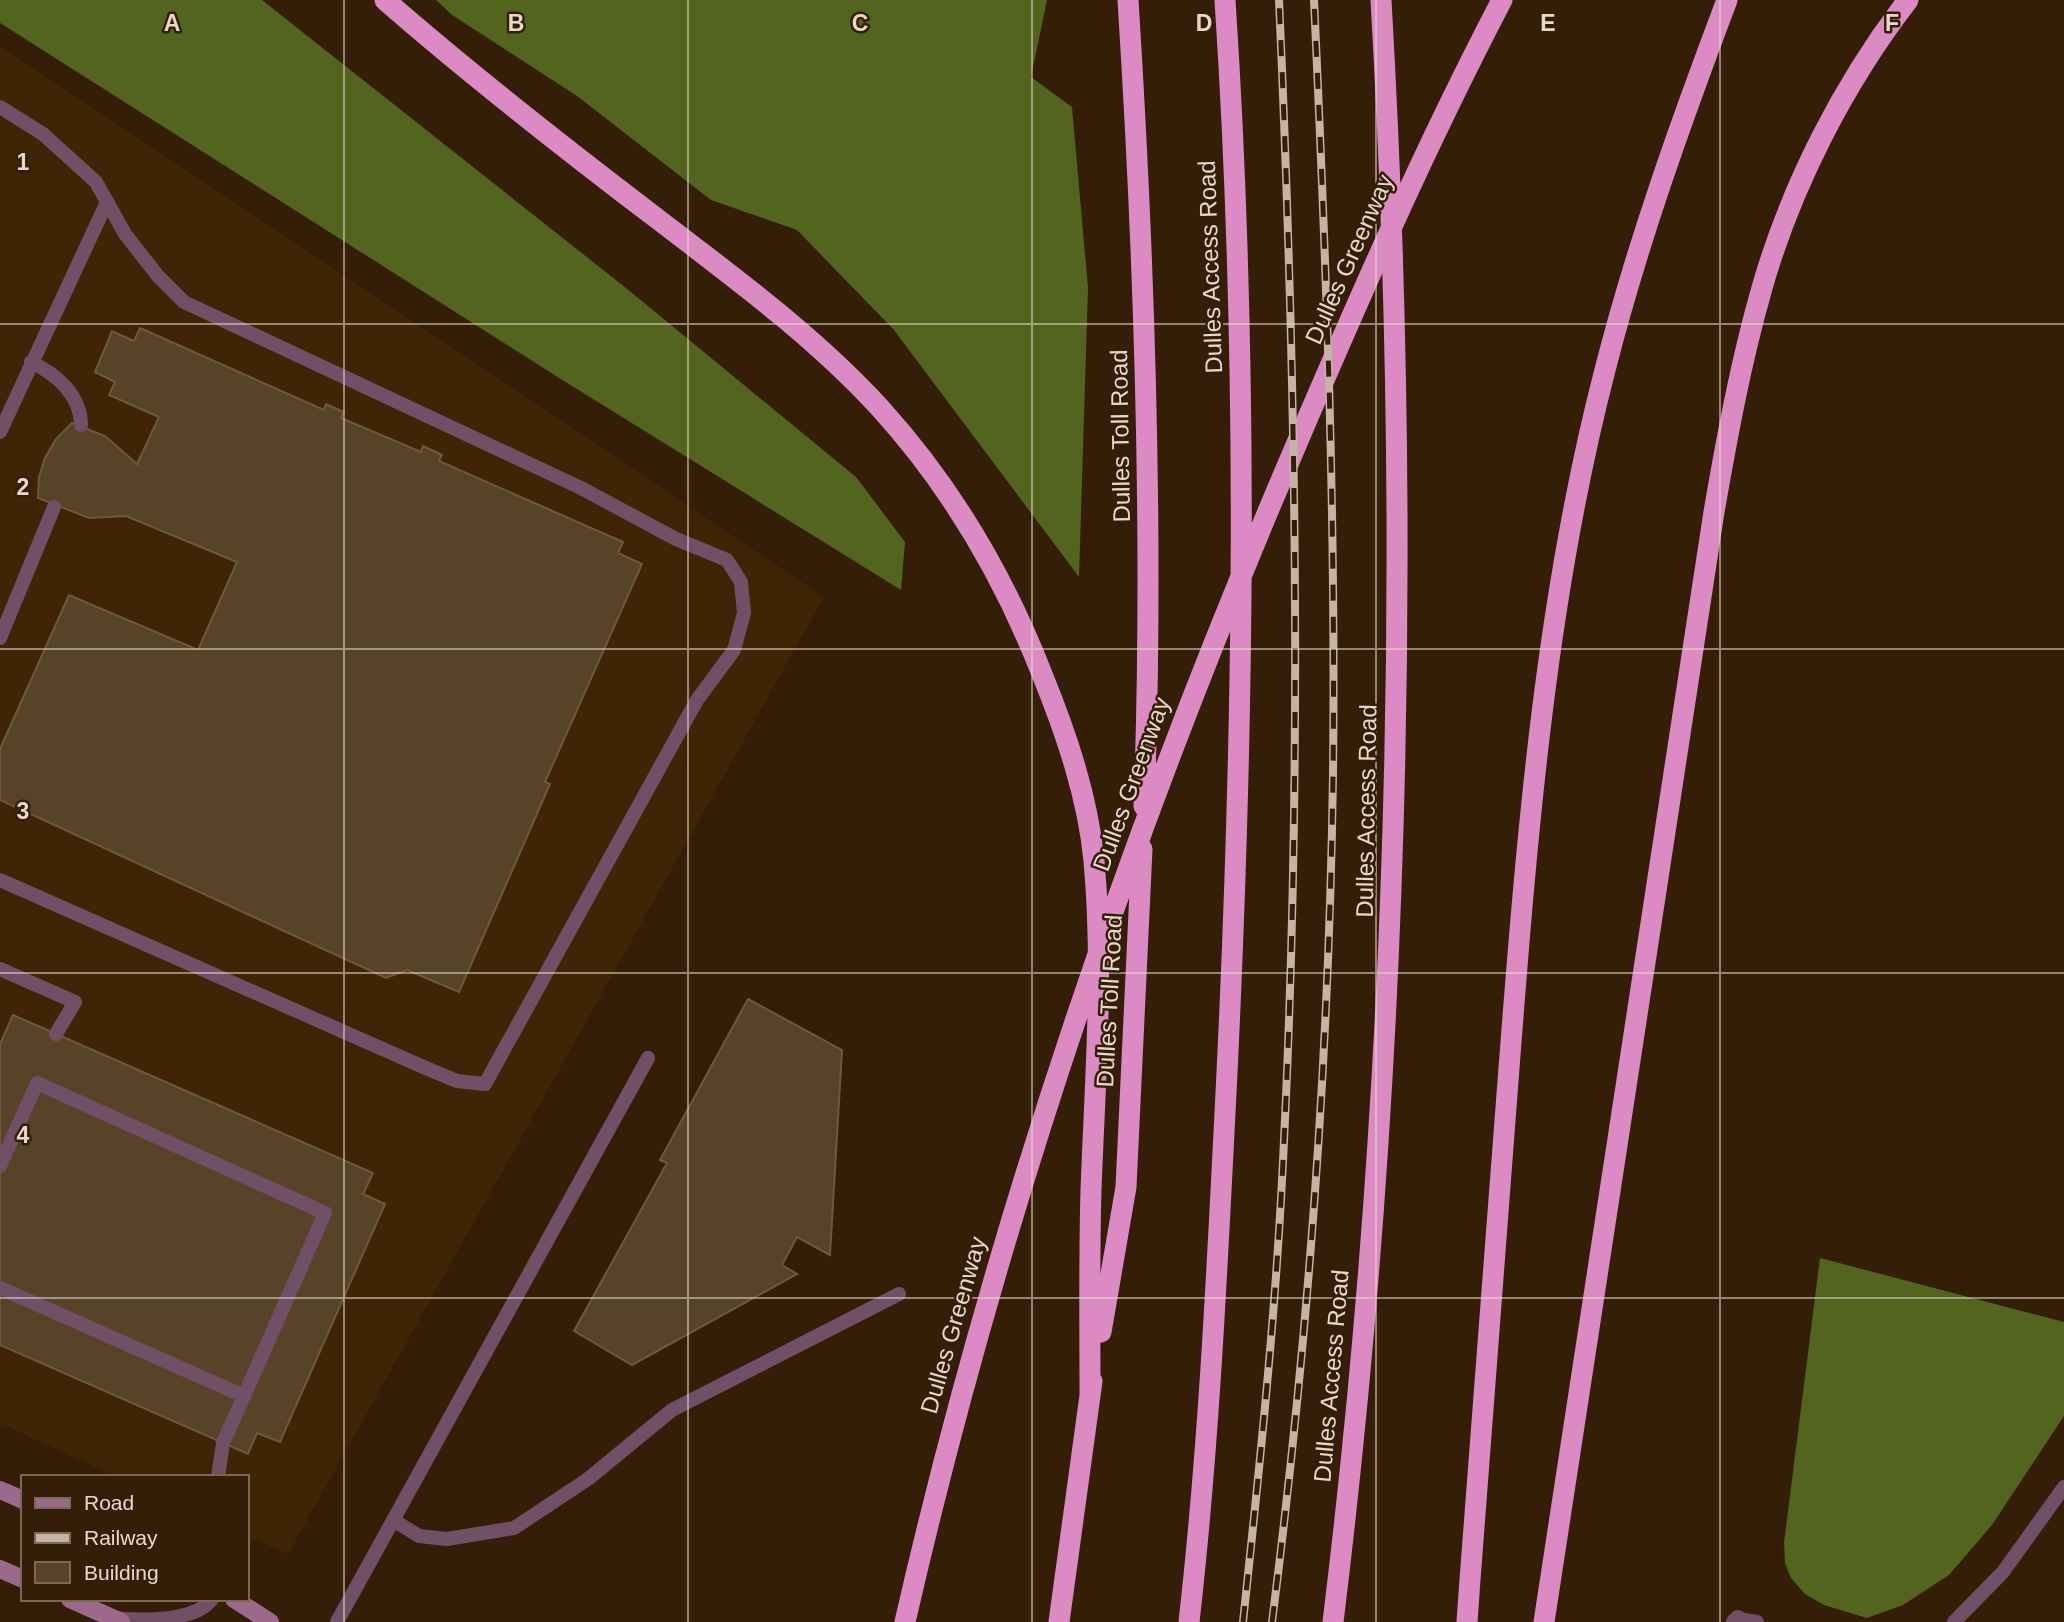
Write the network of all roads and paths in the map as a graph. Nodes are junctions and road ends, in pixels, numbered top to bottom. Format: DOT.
graph roads {
  1 [pos="385,0"];
  2 [pos="1128,0"];
  3 [pos="1225,0"];
  4 [pos="1381,0"];
  5 [pos="1502,0"];
  6 [pos="1727,0"];
  7 [pos="1908,0"];
  8 [pos="0,107"];
  9 [pos="107,202"];
  10 [pos="31,362"];
  11 [pos="81,425"];
  12 [pos="0,432"];
  13 [pos="54,506"];
  14 [pos="0,638"];
  15 [pos="0,880"];
  16 [pos="0,969"];
  17 [pos="56,1034"];
  18 [pos="648,1058"];
  19 [pos="0,1166"];
  20 [pos="0,1288"];
  21 [pos="899,1294"];
  22 [pos="1090,1393"];
  23 [pos="244,1396"];
  24 [pos="218,1475"];
  25 [pos="2064,1487"];
  26 [pos="0,1490"];
  27 [pos="21,1499"];
  28 [pos="393,1520"];
  29 [pos="0,1569"];
  30 [pos="21,1578"];
  31 [pos="74,1601"];
  32 [pos="210,1601"];
  33 [pos="237,1601"];
  34 [pos="117,1620"];
  35 [pos="1737,1621"];
  36 [pos="270,1622"];
  37 [pos="337,1622"];
  38 [pos="905,1622"];
  39 [pos="1059,1622"];
  40 [pos="1189,1622"];
  41 [pos="1333,1622"];
  42 [pos="1467,1622"];
  43 [pos="1544,1622"];
  44 [pos="1757,1622"];
  45 [pos="1954,1622"];
  1 -- 22 [label="highway"];
  2 -- 22 [label="highway, Dulles Toll Road"];
  3 -- 40 [label="highway, Dulles Access Road"];
  4 -- 41 [label="highway, Dulles Access Road"];
  5 -- 38 [label="highway, Dulles Greenway"];
  6 -- 42 [label="highway"];
  7 -- 43 [label="highway"];
  8 -- 9 [label="lane"];
  9 -- 10 [label="lane"];
  9 -- 15 [label="lane"];
  10 -- 11 [label="lane"];
  10 -- 12 [label="lane"];
  13 -- 14 [label="lane"];
  16 -- 17 [label="lane"];
  18 -- 28 [label="lane"];
  19 -- 23 [label="lane"];
  20 -- 23 [label="lane"];
  21 -- 28 [label="lane"];
  22 -- 39 [label="highway, Dulles Toll Road"];
  23 -- 24 [label="lane"];
  25 -- 45 [label="lane"];
  26 -- 27 [label="main road"];
  28 -- 37 [label="lane"];
  29 -- 30 [label="main road"];
  31 -- 34 [label="main road"];
  32 -- 34 [label="lane"];
  33 -- 36 [label="main road"];
  35 -- 44 [label="lane"];
}
